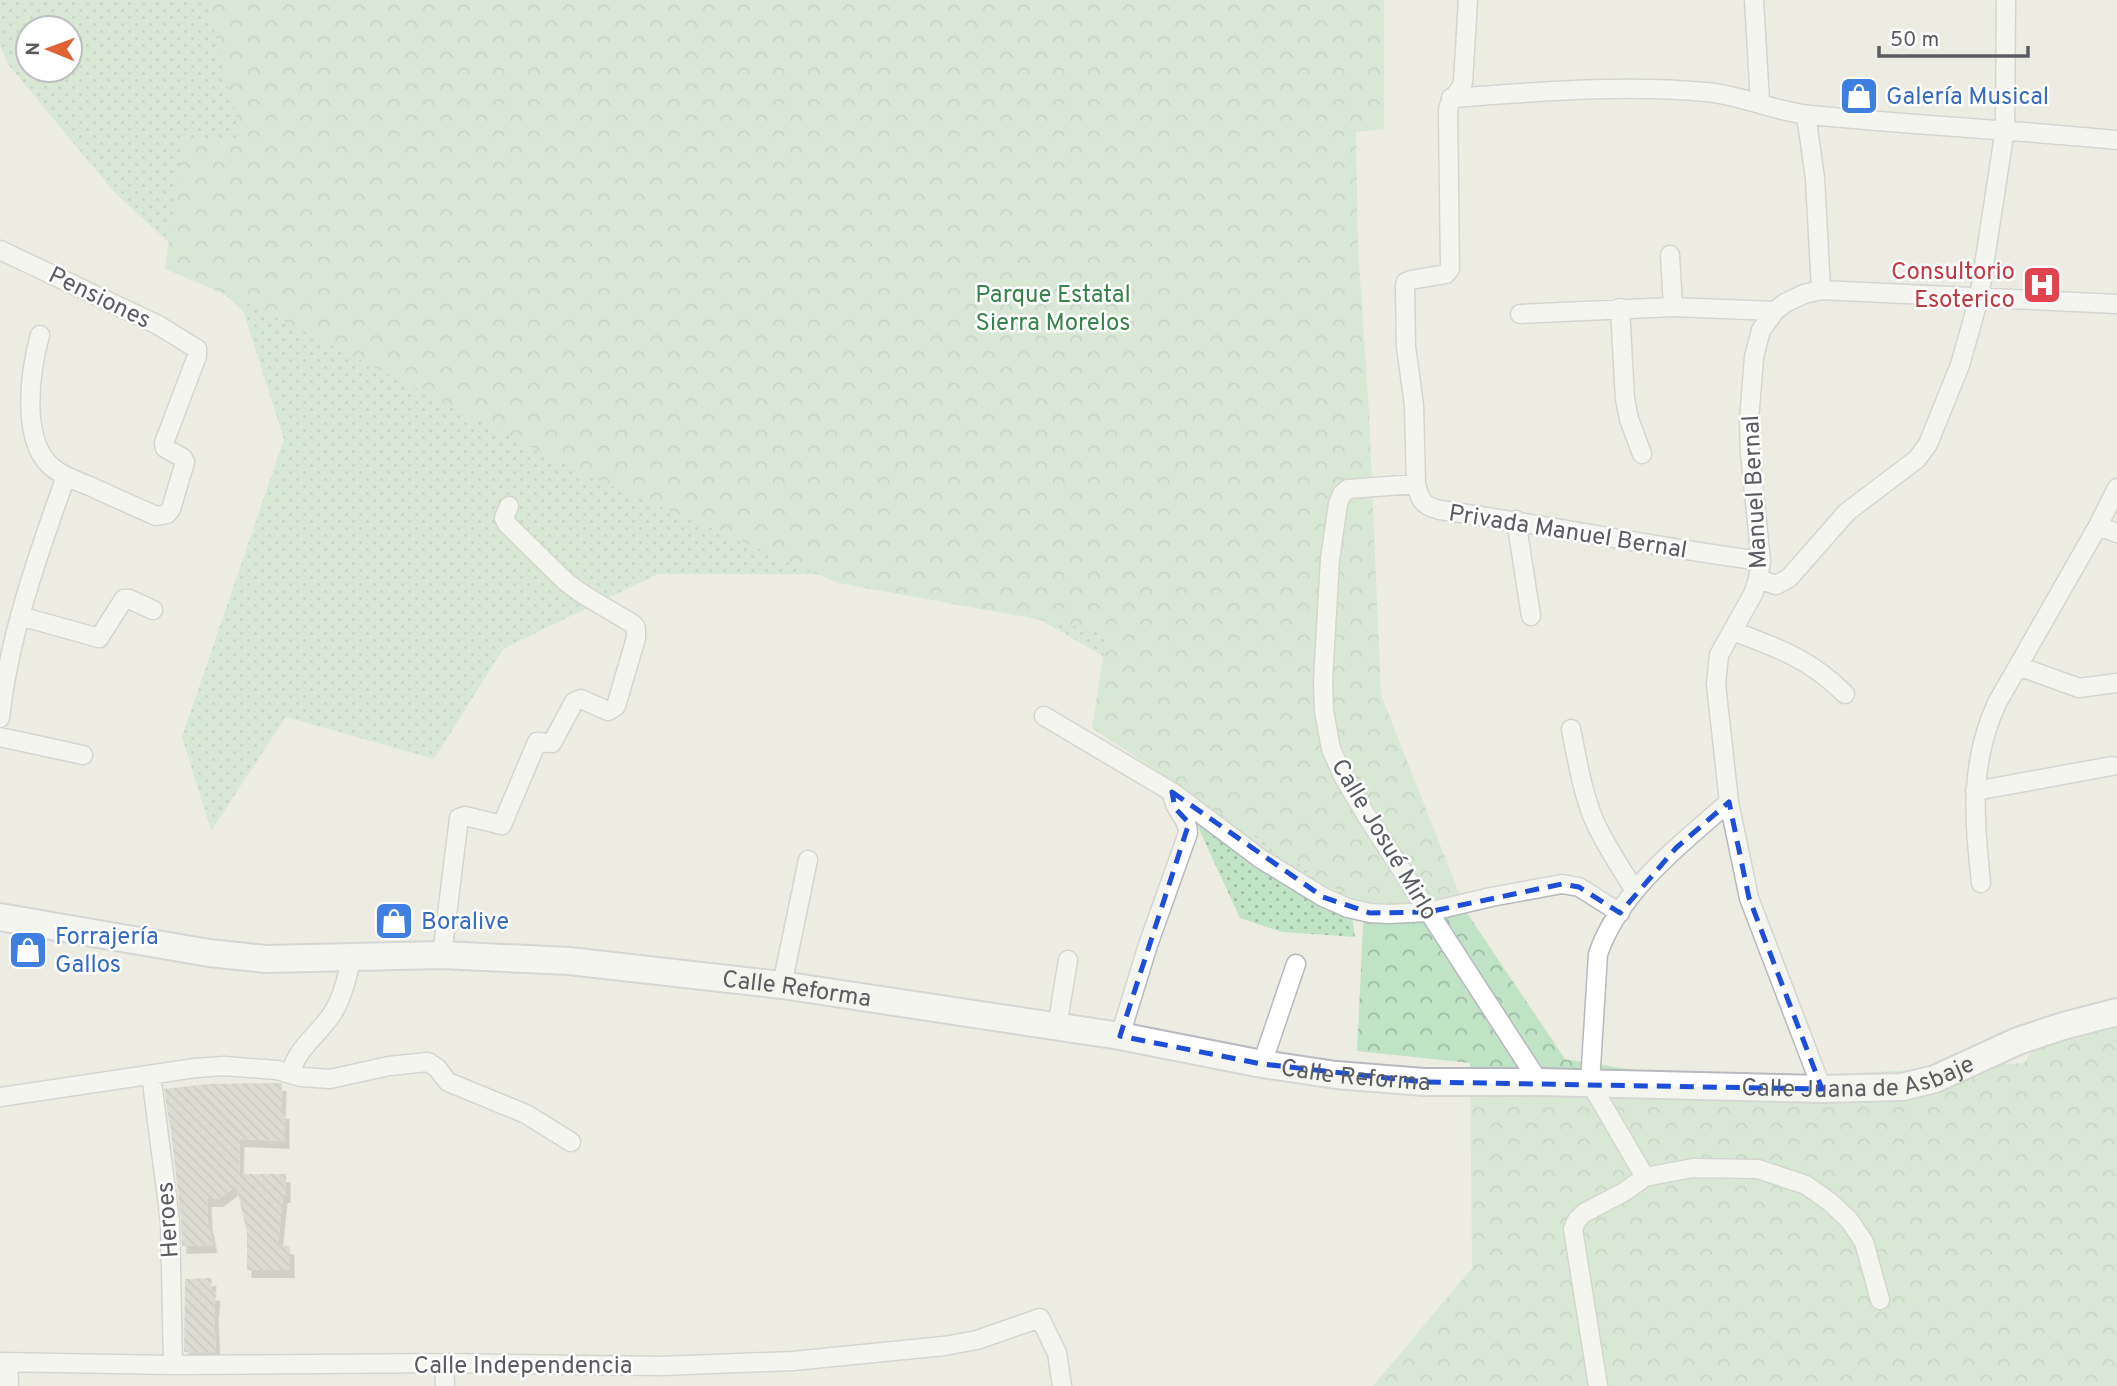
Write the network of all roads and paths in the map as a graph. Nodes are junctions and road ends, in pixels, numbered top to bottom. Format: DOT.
graph roads {
  1 [pos="1468,0"];
  2 [pos="1754,0"];
  3 [pos="2006,0"];
  4 [pos="1451,98"];
  5 [pos="1760,102"];
  6 [pos="1806,115"];
  7 [pos="2005,129"];
  8 [pos="2117,140"];
  9 [pos="0,250"];
  10 [pos="1670,256"];
  11 [pos="1821,290"];
  12 [pos="1979,298"];
  13 [pos="2117,304"];
  14 [pos="1673,307"];
  15 [pos="1620,308"];
  16 [pos="1775,311"];
  17 [pos="1520,314"];
  18 [pos="40,335"];
  19 [pos="1643,454"];
  20 [pos="66,476"];
  21 [pos="1416,484"];
  22 [pos="2117,488"];
  23 [pos="509,506"];
  24 [pos="1516,520"];
  25 [pos="2098,526"];
  26 [pos="2117,533"];
  27 [pos="1761,561"];
  28 [pos="1758,579"];
  29 [pos="153,610"];
  30 [pos="20,616"];
  31 [pos="1531,616"];
  32 [pos="1733,631"];
  33 [pos="2018,666"];
  34 [pos="2117,683"];
  35 [pos="1845,694"];
  36 [pos="1044,716"];
  37 [pos="0,718"];
  38 [pos="1571,729"];
  39 [pos="0,737"];
  40 [pos="83,755"];
  41 [pos="2112,766"];
  42 [pos="1975,791"];
  43 [pos="1172,792"];
  44 [pos="1729,802"];
  45 [pos="808,860"];
  46 [pos="1981,883"];
  47 [pos="1635,891"];
  48 [pos="1428,912"];
  49 [pos="1620,913"];
  50 [pos="0,917"];
  51 [pos="442,955"];
  52 [pos="352,957"];
  53 [pos="1068,960"];
  54 [pos="1296,964"];
  55 [pos="782,985"];
  56 [pos="2117,1012"];
  57 [pos="1057,1027"];
  58 [pos="1120,1036"];
  59 [pos="1262,1064"];
  60 [pos="293,1066"];
  61 [pos="151,1075"];
  62 [pos="1539,1082"];
  63 [pos="1590,1083"];
  64 [pos="1822,1089"];
  65 [pos="0,1097"];
  66 [pos="571,1142"];
  67 [pos="1645,1177"];
  68 [pos="1880,1300"];
  69 [pos="4,1362"];
  70 [pos="444,1363"];
  71 [pos="173,1365"];
  72 [pos="9,1386"];
  73 [pos="445,1386"];
  74 [pos="1062,1386"];
  75 [pos="1598,1386"];
  1 -- 4 [label="street"];
  2 -- 5 [label="street"];
  3 -- 7 [label="street"];
  4 -- 5 [label="street"];
  4 -- 21 [label="street"];
  5 -- 6 [label="street"];
  6 -- 7 [label="street"];
  6 -- 11 [label="street"];
  7 -- 8 [label="street"];
  7 -- 12 [label="street"];
  9 -- 20 [label="street, Pensiones"];
  10 -- 14 [label="street"];
  11 -- 12 [label="street"];
  11 -- 16 [label="street"];
  12 -- 13 [label="street"];
  12 -- 28 [label="street"];
  14 -- 15 [label="street"];
  14 -- 16 [label="street"];
  15 -- 17 [label="street"];
  15 -- 19 [label="street"];
  16 -- 27 [label="street, Manuel Bernal"];
  18 -- 20 [label="street"];
  20 -- 30 [label="street"];
  21 -- 24 [label="street, Privada Manuel Bernal"];
  21 -- 48 [label="street, Calle Josué Mirlo"];
  22 -- 25 [label="street"];
  23 -- 51 [label="street"];
  24 -- 27 [label="street, Privada Manuel Bernal"];
  24 -- 31 [label="street"];
  25 -- 26 [label="street"];
  25 -- 33 [label="street"];
  27 -- 28 [label="street, Manuel Bernal"];
  28 -- 32 [label="street, Manuel Bernal"];
  29 -- 30 [label="street"];
  30 -- 37 [label="street"];
  32 -- 35 [label="street"];
  32 -- 44 [label="street, Manuel Bernal"];
  33 -- 34 [label="street"];
  33 -- 42 [label="street"];
  36 -- 43 [label="street"];
  38 -- 47 [label="street"];
  39 -- 40 [label="street"];
  41 -- 42 [label="street"];
  42 -- 46 [label="street"];
  43 -- 48 [label="street"];
  43 -- 58 [label="street"];
  44 -- 47 [label="street"];
  44 -- 64 [label="street, Manuel Bernal"];
  45 -- 55 [label="street"];
  47 -- 49 [label="street"];
  48 -- 49 [label="street"];
  48 -- 62 [label="street, Calle Josué Mirlo"];
  49 -- 63 [label="street"];
  50 -- 52 [label="street, Calle Reforma"];
  51 -- 52 [label="street, Calle Reforma"];
  51 -- 55 [label="street, Calle Reforma"];
  52 -- 60 [label="street"];
  53 -- 57 [label="street"];
  54 -- 59 [label="street"];
  55 -- 57 [label="street, Calle Reforma"];
  56 -- 64 [label="street, Calle Juana de Asbaje"];
  57 -- 58 [label="street, Calle Reforma"];
  58 -- 59 [label="street, Calle Reforma"];
  59 -- 62 [label="street, Calle Reforma"];
  60 -- 61 [label="street"];
  60 -- 66 [label="street"];
  61 -- 65 [label="street"];
  61 -- 71 [label="street, Heroes"];
  62 -- 63 [label="street, Calle Reforma"];
  63 -- 64 [label="street, Calle Juana de Asbaje"];
  63 -- 67 [label="street"];
  67 -- 68 [label="street"];
  67 -- 75 [label="street"];
  69 -- 71 [label="street, Calle Independencia"];
  69 -- 72 [label="street"];
  70 -- 71 [label="street, Calle Independencia"];
  70 -- 73 [label="street"];
  70 -- 74 [label="street, Calle Independencia"];
}
